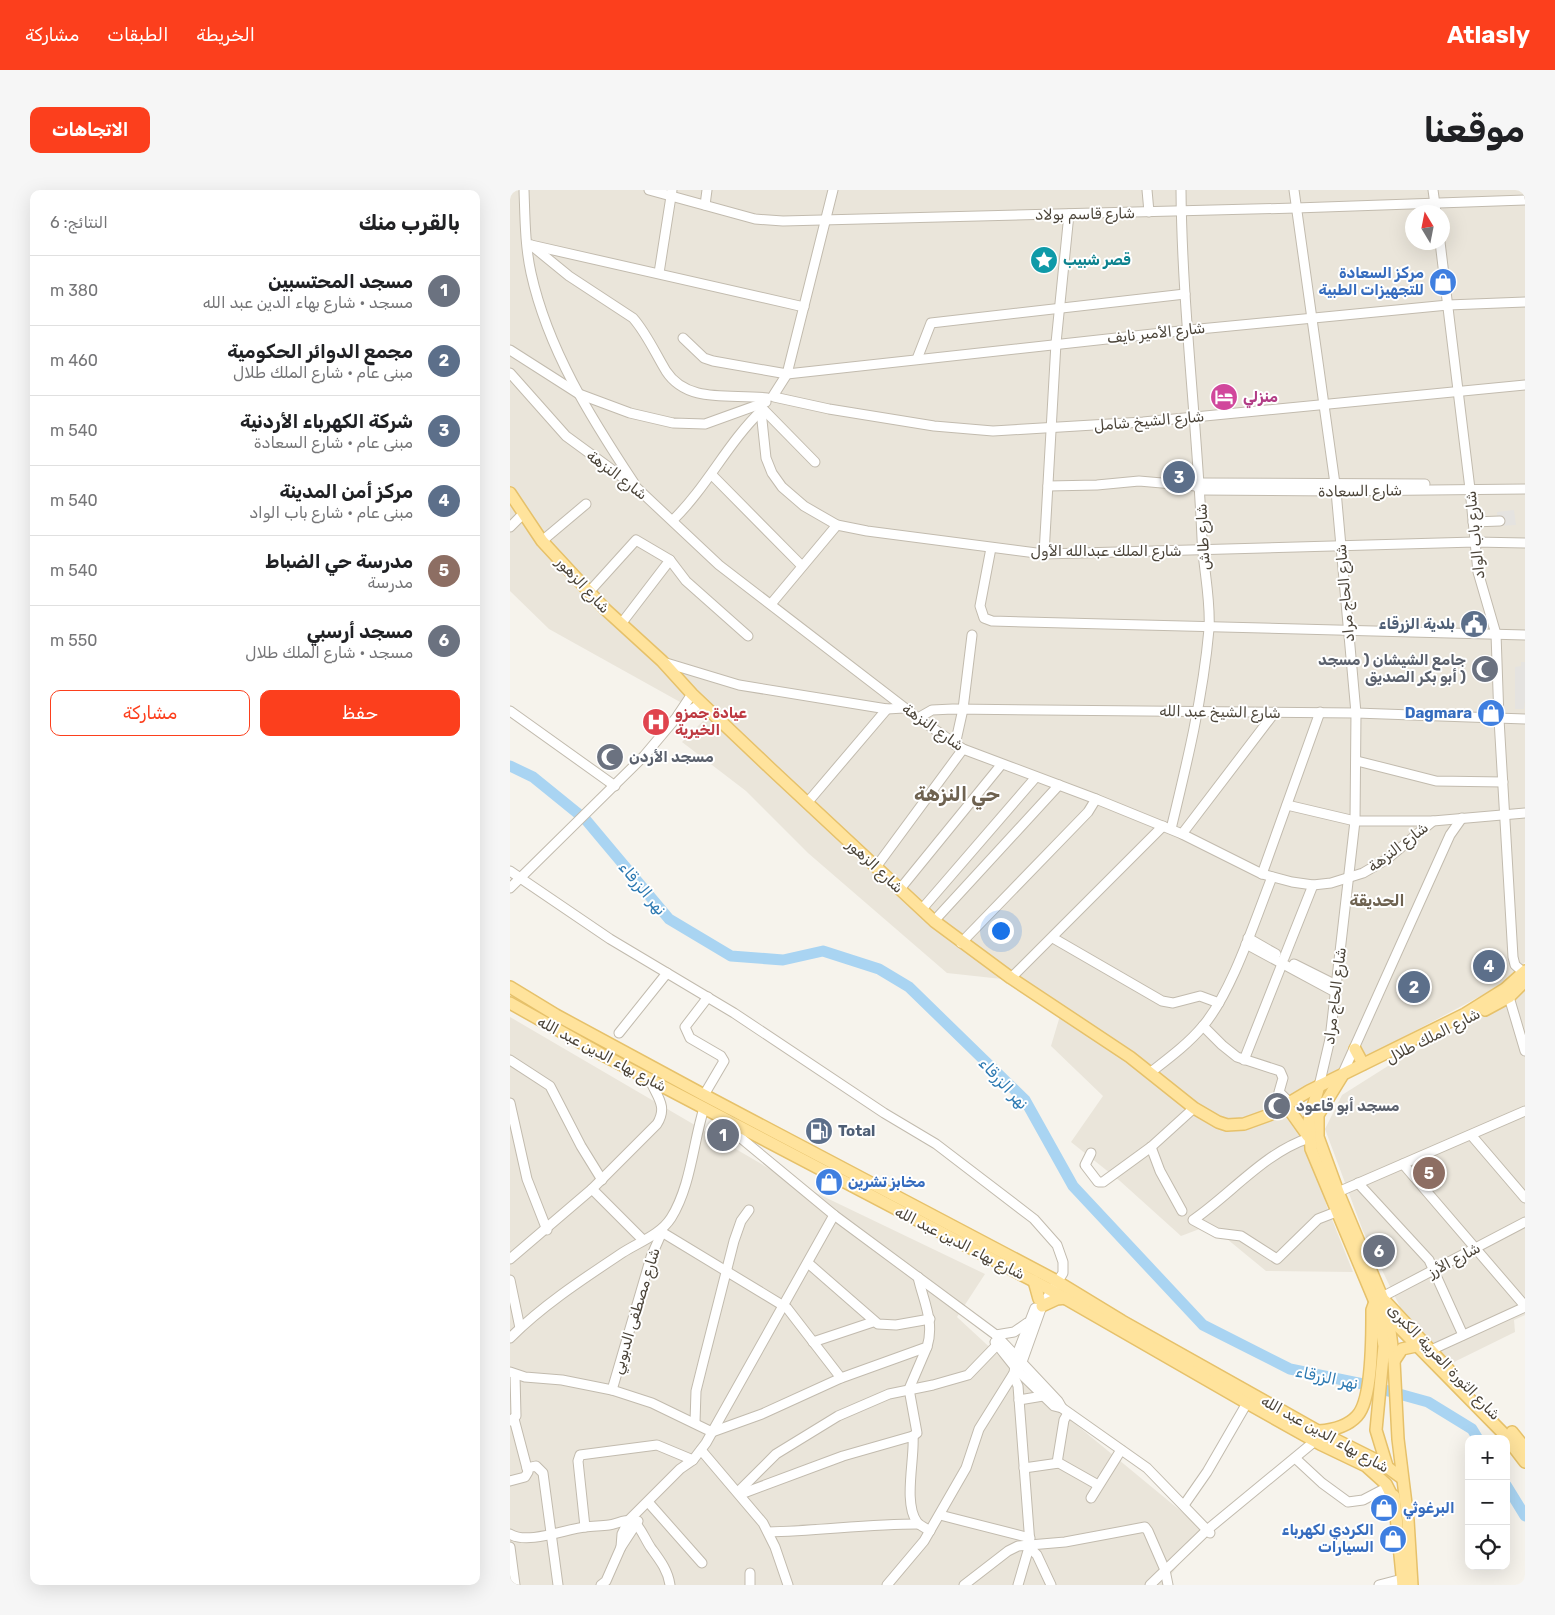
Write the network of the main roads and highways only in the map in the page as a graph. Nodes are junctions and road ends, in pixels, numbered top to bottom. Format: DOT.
graph roads {
  1 [pos="510,493"];
  2 [pos="1525,975"];
  3 [pos="510,988"];
  4 [pos="510,1003"];
  5 [pos="570,1023"];
  6 [pos="563,1033"];
  7 [pos="1355,1049"];
  8 [pos="1364,1064"];
  9 [pos="1339,1080"];
  10 [pos="1318,1090"];
  11 [pos="1286,1105"];
  12 [pos="1308,1137"];
  13 [pos="1034,1281"];
  14 [pos="1052,1285"];
  15 [pos="1066,1298"];
  16 [pos="1379,1300"];
  17 [pos="1388,1316"];
  18 [pos="1416,1346"];
  19 [pos="1394,1361"];
  20 [pos="1318,1439"];
  21 [pos="1398,1439"];
  22 [pos="1525,1448"];
  23 [pos="1356,1460"];
  24 [pos="1525,1462"];
  25 [pos="1384,1463"];
  26 [pos="1402,1478"];
  27 [pos="1395,1502"];
  28 [pos="1406,1583"];
  1 -- 11 [label="main road, شارع الزهور"];
  2 -- 8 [label="main road, شارع الملك طلال"];
  2 -- 9 [label="main road, شارع الملك طلال"];
  3 -- 5 [label="main road, شارع بهاء الدين عبد الله"];
  4 -- 6 [label="main road, شارع بهاء الدين عبد الله"];
  5 -- 6 [label="main road"];
  5 -- 14 [label="main road, شارع بهاء الدين عبد الله"];
  6 -- 13 [label="main road, شارع بهاء الدين عبد الله"];
  7 -- 8 [label="main road"];
  8 -- 9 [label="main road, شارع الملك طلال"];
  9 -- 10 [label="main road, شارع الملك طلال"];
  9 -- 16 [label="main road"];
  10 -- 11 [label="main road, شارع الزهور"];
  10 -- 12 [label="main road"];
  11 -- 12 [label="main road"];
  12 -- 16 [label="main road"];
  13 -- 14 [label="main road, شارع بهاء الدين عبد الله"];
  13 -- 15 [label="main road"];
  14 -- 15 [label="main road, شارع بهاء الدين عبد الله"];
  14 -- 20 [label="main road, شارع بهاء الدين عبد الله"];
  15 -- 20 [label="main road, شارع بهاء الدين عبد الله"];
  16 -- 17 [label="main road, شارع الثورة العربية الكبرى"];
  16 -- 20 [label="main road"];
  16 -- 22 [label="main road, شارع الثورة العربية الكبرى"];
  16 -- 25 [label="main road"];
  17 -- 18 [label="main road, شارع الثورة العربية الكبرى"];
  17 -- 19 [label="main road"];
  18 -- 19 [label="main road"];
  18 -- 24 [label="main road, شارع الثورة العربية الكبرى"];
  19 -- 21 [label="main road"];
  20 -- 23 [label="main road, شارع بهاء الدين عبد الله"];
  20 -- 25 [label="main road, شارع بهاء الدين عبد الله"];
  21 -- 25 [label="main road"];
  21 -- 26 [label="main road"];
  23 -- 25 [label="main road"];
  23 -- 27 [label="main road, شارع بهاء الدين عبد الله"];
  25 -- 26 [label="main road, شارع بهاء الدين عبد الله"];
  25 -- 27 [label="main road"];
  26 -- 28 [label="main road"];
  27 -- 28 [label="main road"];
}
